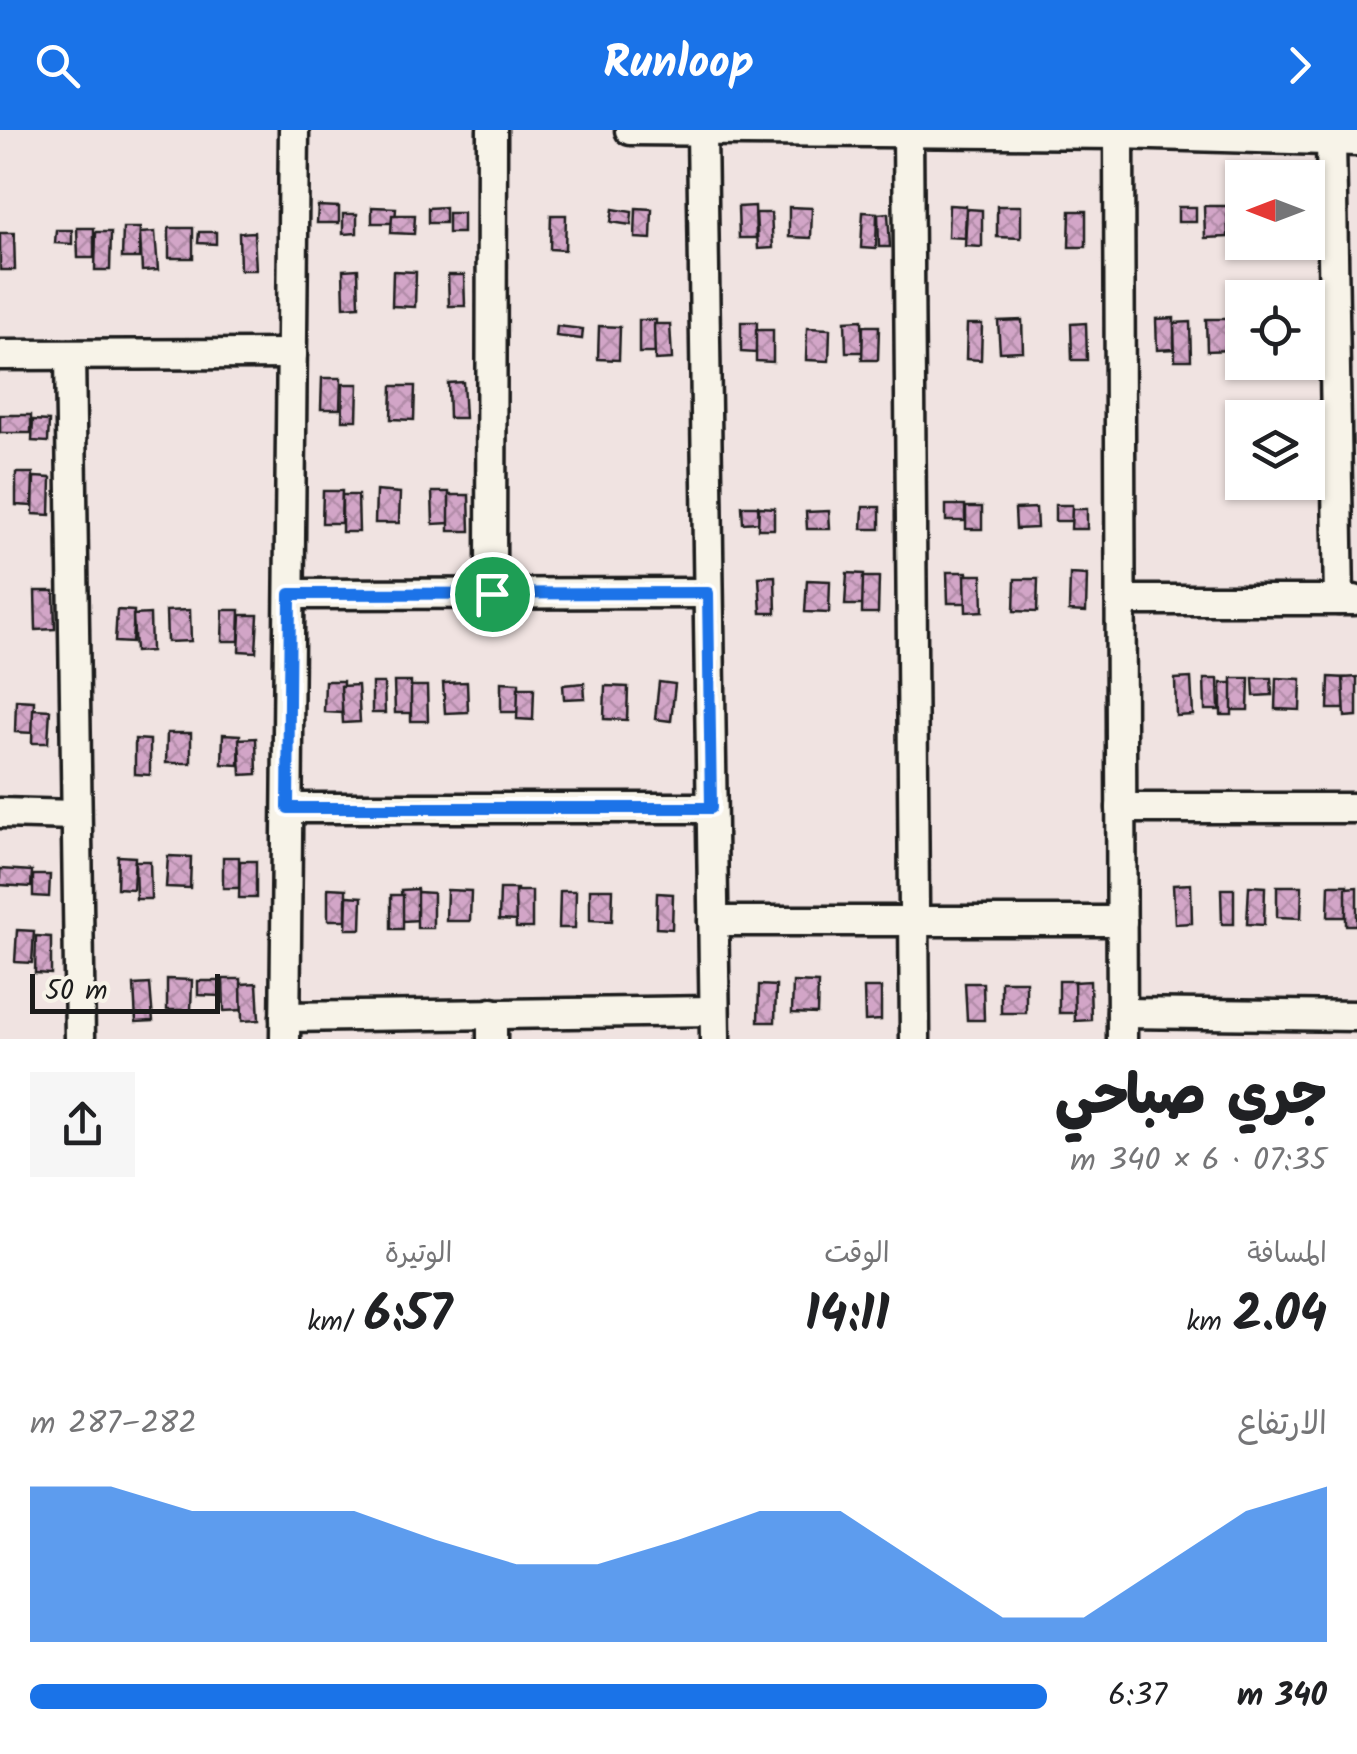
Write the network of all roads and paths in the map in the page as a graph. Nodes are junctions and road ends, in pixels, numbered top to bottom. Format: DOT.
graph roads {
  1 [pos="294,130"];
  2 [pos="492,130"];
  3 [pos="630,130"];
  4 [pos="702,131"];
  5 [pos="908,131"];
  6 [pos="1119,132"];
  7 [pos="1344,140"];
  8 [pos="292,354"];
  9 [pos="0,355"];
  10 [pos="70,355"];
  11 [pos="708,593"];
  12 [pos="290,594"];
  13 [pos="492,594"];
  14 [pos="1121,600"];
  15 [pos="1348,600"];
  16 [pos="288,808"];
  17 [pos="711,808"];
  18 [pos="1121,808"];
  19 [pos="1357,808"];
  20 [pos="0,813"];
  21 [pos="76,815"];
  22 [pos="713,921"];
  23 [pos="914,921"];
  24 [pos="1122,921"];
  25 [pos="714,1010"];
  26 [pos="1339,1024"];
  27 [pos="492,1026"];
  28 [pos="1122,1026"];
  29 [pos="285,1028"];
  30 [pos="80,1039"];
  31 [pos="714,1039"];
  32 [pos="915,1039"];
  1 -- 8 [label="street"];
  2 -- 13 [label="street"];
  3 -- 4 [label="street"];
  4 -- 5 [label="street"];
  4 -- 11 [label="street"];
  5 -- 6 [label="street"];
  5 -- 23 [label="street"];
  6 -- 7 [label="street"];
  6 -- 14 [label="street"];
  7 -- 15 [label="street"];
  8 -- 10 [label="street"];
  8 -- 12 [label="street"];
  9 -- 10 [label="street"];
  10 -- 21 [label="street"];
  11 -- 13 [label="street"];
  11 -- 17 [label="street"];
  12 -- 13 [label="street"];
  12 -- 16 [label="street"];
  14 -- 15 [label="street"];
  14 -- 18 [label="street"];
  16 -- 17 [label="street"];
  16 -- 29 [label="street"];
  17 -- 22 [label="street"];
  18 -- 19 [label="street"];
  18 -- 24 [label="street"];
  20 -- 21 [label="street"];
  21 -- 30 [label="street"];
  22 -- 23 [label="street"];
  22 -- 25 [label="street"];
  23 -- 24 [label="street"];
  23 -- 32 [label="street"];
  24 -- 28 [label="street"];
  25 -- 27 [label="street"];
  25 -- 31 [label="street"];
  26 -- 28 [label="street"];
  27 -- 29 [label="street"];
}
